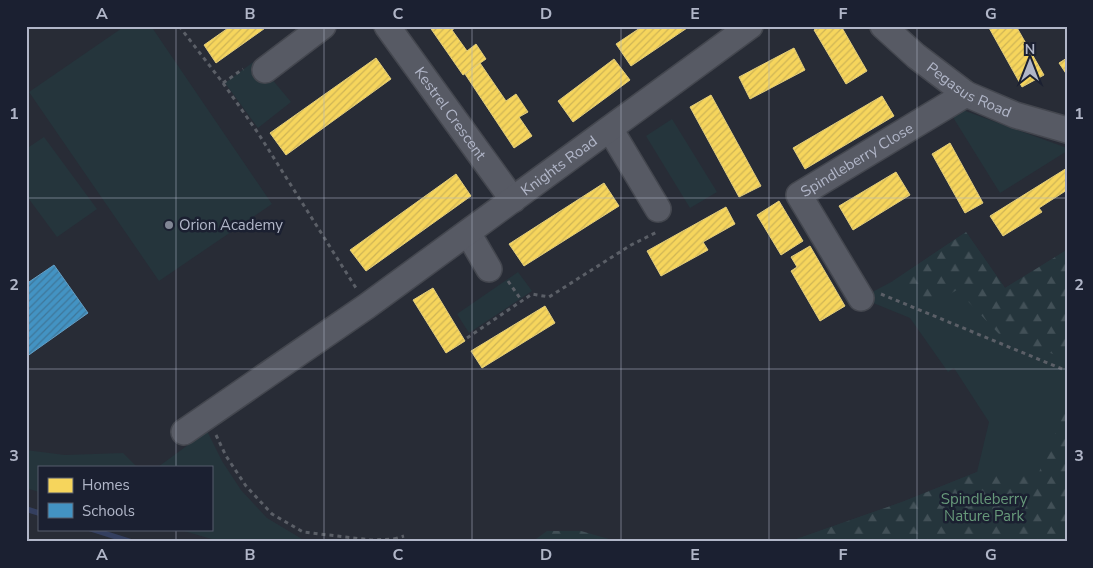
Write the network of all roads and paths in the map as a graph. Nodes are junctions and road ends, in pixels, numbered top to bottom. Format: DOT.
graph roads {
  1 [pos="179,26"];
  2 [pos="323,26"];
  3 [pos="387,26"];
  4 [pos="750,26"];
  5 [pos="883,26"];
  6 [pos="265,70"];
  7 [pos="966,94"];
  8 [pos="610,129"];
  9 [pos="1067,130"];
  10 [pos="513,200"];
  11 [pos="658,209"];
  12 [pos="468,233"];
  13 [pos="631,246"];
  14 [pos="489,269"];
  15 [pos="856,289"];
  16 [pos="367,306"];
  17 [pos="467,338"];
  18 [pos="1067,371"];
  19 [pos="206,417"];
  20 [pos="184,432"];
  21 [pos="404,536"];
  22 [pos="395,540"];
  1 -- 16 [label="path"];
  2 -- 6 [label="street"];
  3 -- 10 [label="street, Kestrel Crescent"];
  4 -- 8 [label="street, Knights Road"];
  5 -- 7 [label="street, Pegasus Road"];
  7 -- 9 [label="street, Pegasus Road"];
  7 -- 15 [label="street, Spindleberry Close"];
  8 -- 10 [label="street, Knights Road"];
  8 -- 11 [label="street"];
  10 -- 12 [label="street, Knights Road"];
  12 -- 14 [label="street"];
  12 -- 16 [label="street, Knights Road"];
  13 -- 17 [label="path"];
  15 -- 18 [label="path"];
  16 -- 19 [label="street, Knights Road"];
  19 -- 20 [label="street, Knights Road"];
  19 -- 22 [label="path"];
  21 -- 22 [label="path"];
}
